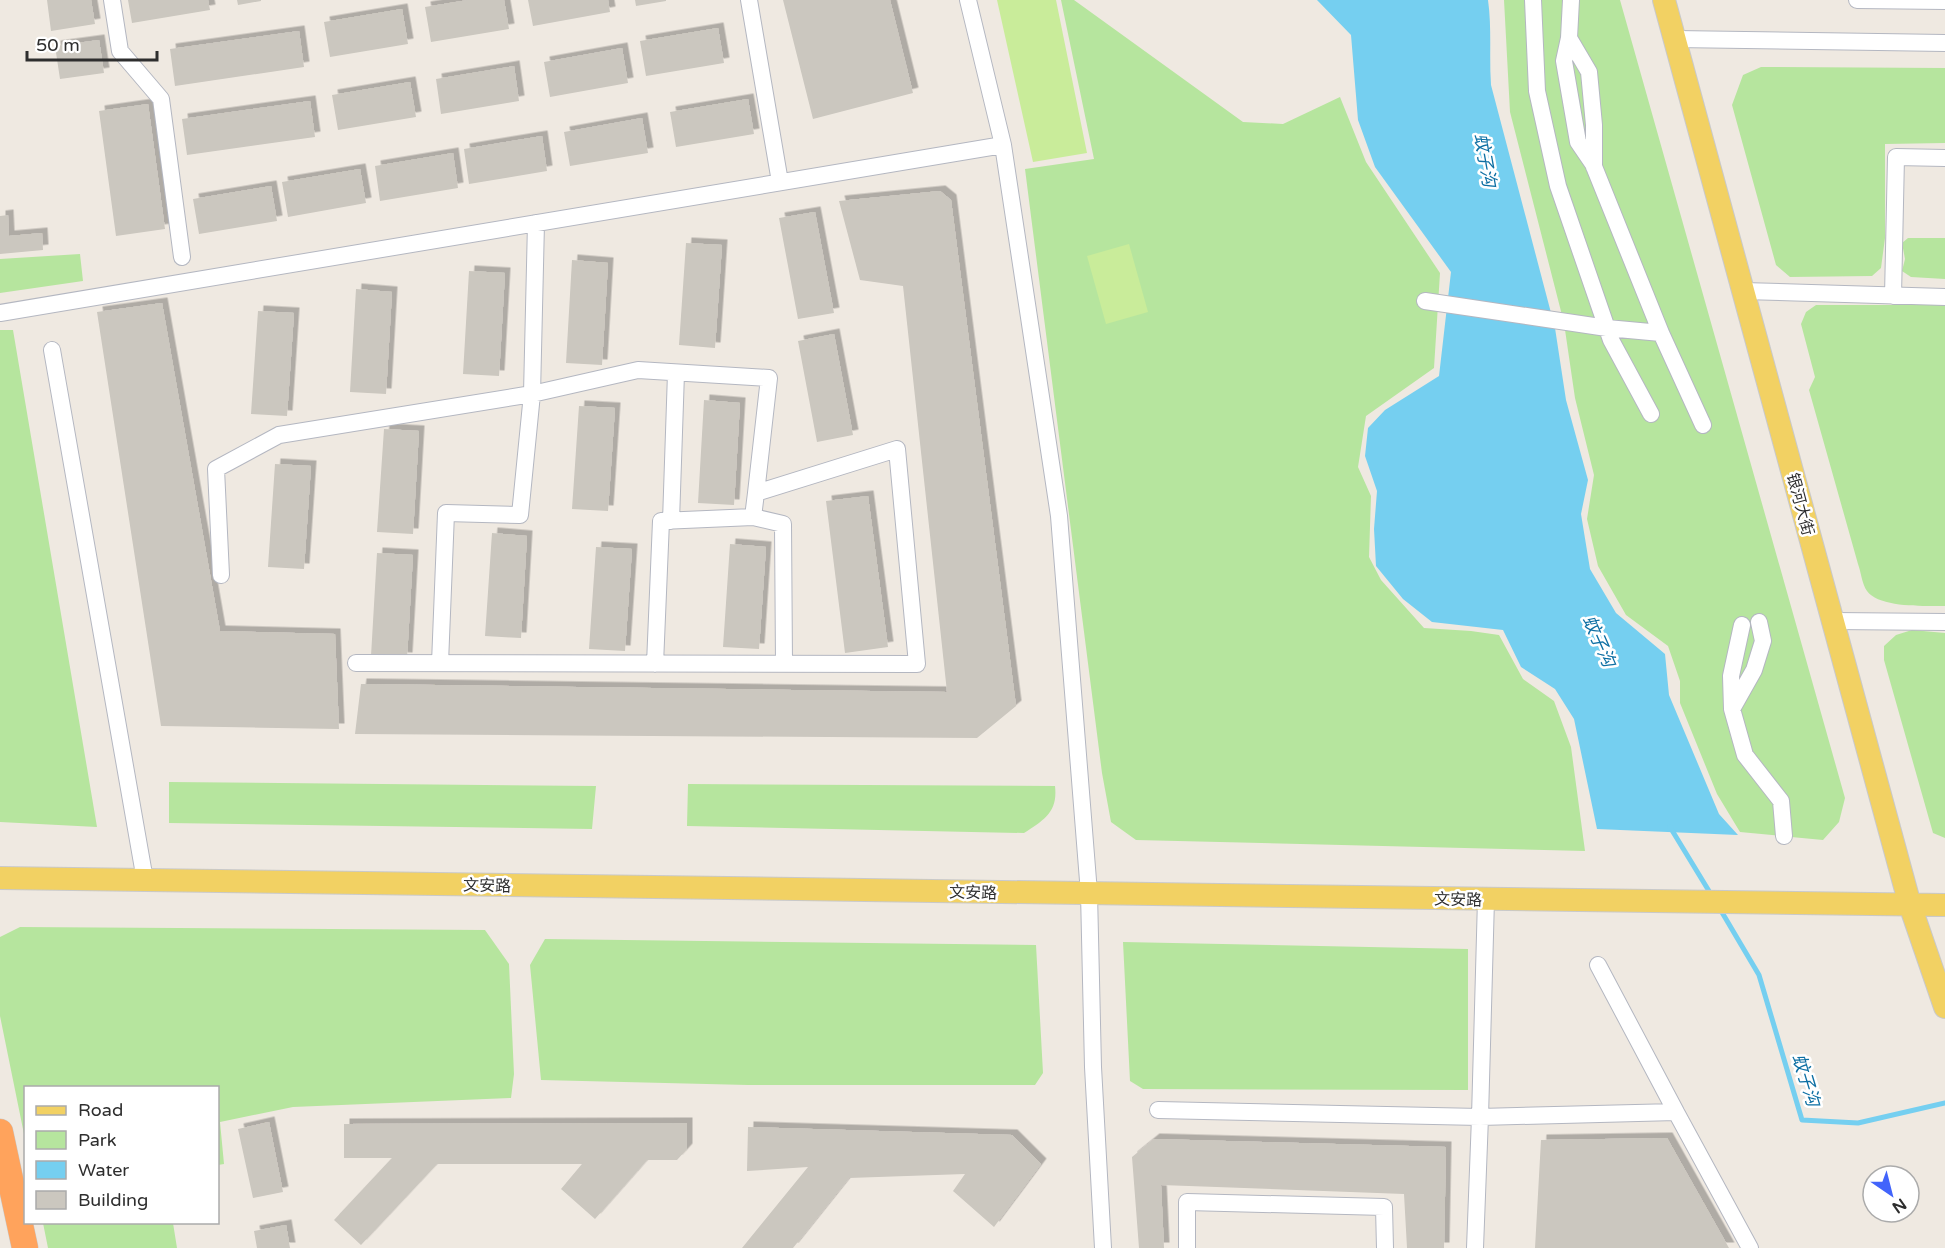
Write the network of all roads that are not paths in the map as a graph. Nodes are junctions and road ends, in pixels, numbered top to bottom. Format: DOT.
graph roads {
  1 [pos="112,0"];
  2 [pos="749,0"];
  3 [pos="968,0"];
  4 [pos="1533,0"];
  5 [pos="1571,0"];
  6 [pos="1582,0"];
  7 [pos="1664,0"];
  8 [pos="1857,0"];
  9 [pos="1945,1"];
  10 [pos="1570,19"];
  11 [pos="1569,38"];
  12 [pos="1675,39"];
  13 [pos="1945,43"];
  14 [pos="1003,145"];
  15 [pos="1945,158"];
  16 [pos="1594,168"];
  17 [pos="780,183"];
  18 [pos="536,223"];
  19 [pos="182,257"];
  20 [pos="1743,291"];
  21 [pos="1893,296"];
  22 [pos="1945,297"];
  23 [pos="1425,300"];
  24 [pos="0,313"];
  25 [pos="1607,328"];
  26 [pos="1661,333"];
  27 [pos="52,350"];
  28 [pos="676,373"];
  29 [pos="532,394"];
  30 [pos="1651,414"];
  31 [pos="1703,425"];
  32 [pos="756,493"];
  33 [pos="753,517"];
  34 [pos="671,521"];
  35 [pos="221,575"];
  36 [pos="1833,621"];
  37 [pos="1945,622"];
  38 [pos="356,663"];
  39 [pos="440,663"];
  40 [pos="655,663"];
  41 [pos="784,664"];
  42 [pos="1732,709"];
  43 [pos="1784,836"];
  44 [pos="0,878"];
  45 [pos="145,880"];
  46 [pos="1089,893"];
  47 [pos="1486,899"];
  48 [pos="1910,904"];
  49 [pos="1945,905"];
  50 [pos="1598,965"];
  51 [pos="1945,1007"];
  52 [pos="1158,1110"];
  53 [pos="1676,1112"];
  54 [pos="1480,1117"];
  55 [pos="0,1132"];
  56 [pos="25,1248"];
  57 [pos="1103,1248"];
  58 [pos="1187,1248"];
  59 [pos="1385,1248"];
  60 [pos="1475,1248"];
  61 [pos="1750,1248"];
  1 -- 19 [label="street"];
  2 -- 17 [label="street"];
  3 -- 14 [label="street"];
  4 -- 25 [label="street"];
  5 -- 10 [label="street"];
  6 -- 10 [label="street"];
  7 -- 12 [label="main road, 银河大街"];
  8 -- 9 [label="street"];
  10 -- 11 [label="street"];
  11 -- 16 [label="street"];
  11 -- 16 [label="street"];
  12 -- 13 [label="street"];
  12 -- 20 [label="main road, 银河大街"];
  14 -- 17 [label="street"];
  14 -- 46 [label="street"];
  15 -- 21 [label="street"];
  16 -- 26 [label="street"];
  17 -- 18 [label="street"];
  18 -- 24 [label="street"];
  18 -- 29 [label="street"];
  20 -- 21 [label="street"];
  20 -- 36 [label="main road, 银河大街"];
  21 -- 22 [label="street"];
  23 -- 25 [label="street"];
  25 -- 26 [label="street"];
  25 -- 30 [label="street"];
  26 -- 31 [label="street"];
  27 -- 45 [label="street"];
  28 -- 29 [label="street"];
  28 -- 32 [label="street"];
  28 -- 34 [label="street"];
  29 -- 35 [label="street"];
  29 -- 39 [label="street"];
  32 -- 33 [label="street"];
  32 -- 41 [label="street"];
  33 -- 34 [label="street"];
  33 -- 41 [label="street"];
  34 -- 40 [label="street"];
  36 -- 37 [label="street"];
  36 -- 48 [label="main road, 银河大街"];
  38 -- 39 [label="street"];
  39 -- 40 [label="street"];
  40 -- 41 [label="street"];
  42 -- 42 [label="street"];
  42 -- 43 [label="street"];
  44 -- 45 [label="main road, 文安路"];
  45 -- 46 [label="main road, 文安路"];
  46 -- 47 [label="main road, 文安路"];
  46 -- 57 [label="street"];
  47 -- 48 [label="main road, 文安路"];
  47 -- 54 [label="street"];
  48 -- 49 [label="main road, 文安路"];
  48 -- 51 [label="main road, 银河大街"];
  50 -- 53 [label="street"];
  52 -- 54 [label="street"];
  53 -- 54 [label="street"];
  53 -- 61 [label="street"];
  54 -- 60 [label="street"];
  55 -- 56 [label="highway"];
  58 -- 59 [label="street"];
}
